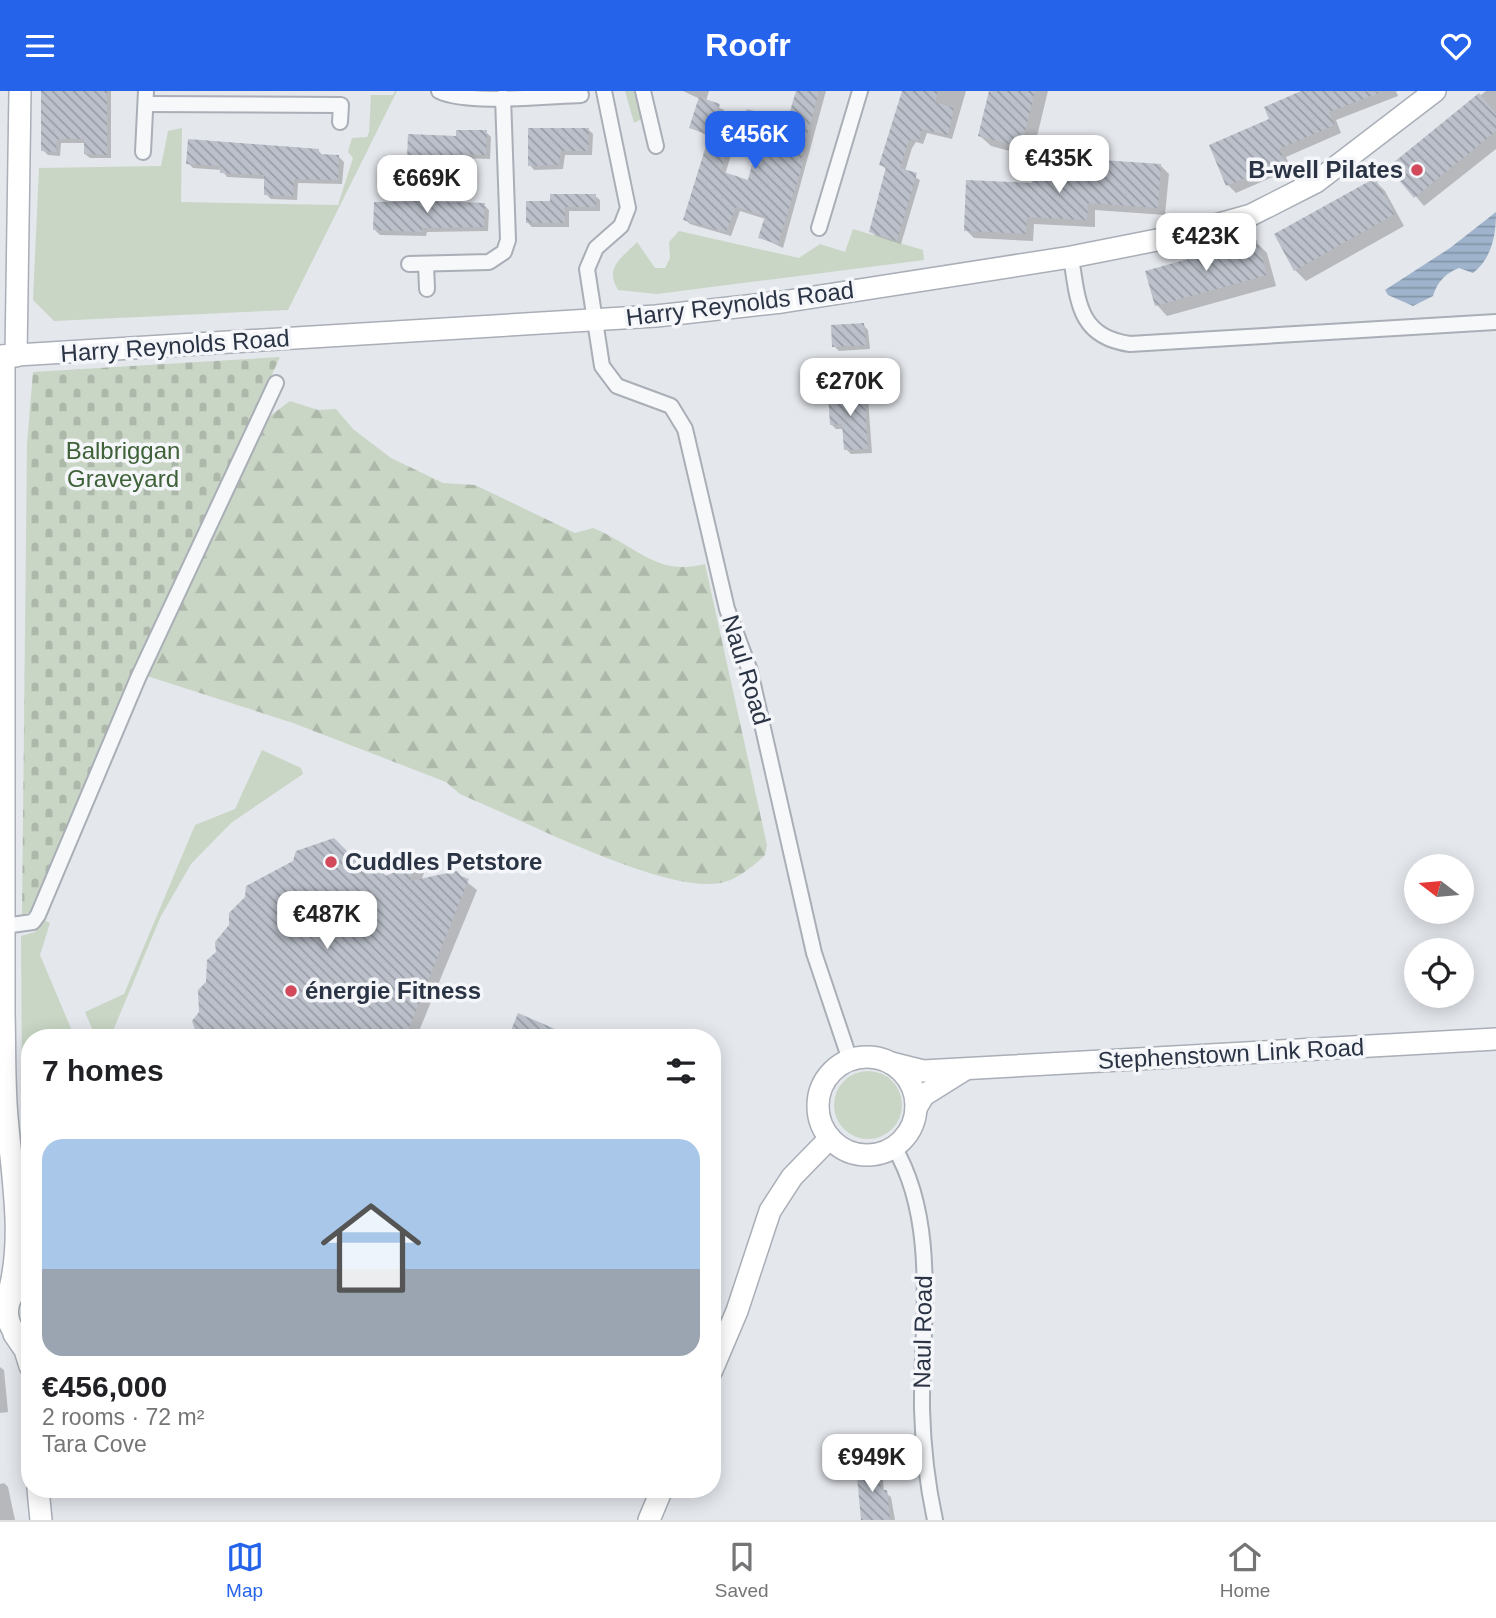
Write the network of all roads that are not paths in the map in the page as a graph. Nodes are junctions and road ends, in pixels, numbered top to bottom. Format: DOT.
graph roads {
  1 [pos="20,91"];
  2 [pos="439,91"];
  3 [pos="604,91"];
  4 [pos="643,91"];
  5 [pos="860,91"];
  6 [pos="1435,91"];
  7 [pos="581,95"];
  8 [pos="503,97"];
  9 [pos="146,98"];
  10 [pos="340,123"];
  11 [pos="656,146"];
  12 [pos="144,152"];
  13 [pos="819,228"];
  14 [pos="1071,257"];
  15 [pos="409,264"];
  16 [pos="426,264"];
  17 [pos="427,289"];
  18 [pos="595,321"];
  19 [pos="1496,322"];
  20 [pos="7,356"];
  21 [pos="276,383"];
  22 [pos="2,624"];
  23 [pos="4,926"];
  24 [pos="1496,1039"];
  25 [pos="850,1060"];
  26 [pos="891,1063"];
  27 [pos="966,1068"];
  28 [pos="916,1108"];
  29 [pos="830,1138"];
  30 [pos="894,1147"];
  31 [pos="16,1232"];
  32 [pos="21,1242"];
  33 [pos="21,1286"];
  34 [pos="11,1322"];
  35 [pos="21,1342"];
  36 [pos="721,1349"];
  37 [pos="38,1498"];
  38 [pos="658,1498"];
  39 [pos="41,1520"];
  40 [pos="649,1520"];
  41 [pos="935,1520"];
  1 -- 20 [label="street"];
  2 -- 8 [label="street"];
  3 -- 18 [label="street"];
  4 -- 11 [label="street"];
  5 -- 13 [label="street"];
  6 -- 14 [label="street, Harry Reynolds Road"];
  7 -- 8 [label="street"];
  8 -- 16 [label="street"];
  9 -- 10 [label="street"];
  9 -- 12 [label="street"];
  14 -- 18 [label="street, Harry Reynolds Road"];
  14 -- 19 [label="street"];
  15 -- 16 [label="street"];
  16 -- 17 [label="street"];
  18 -- 20 [label="street, Harry Reynolds Road"];
  18 -- 25 [label="street, Naul Road"];
  20 -- 22 [label="street"];
  21 -- 23 [label="street"];
  22 -- 23 [label="street"];
  23 -- 31 [label="street"];
  24 -- 27 [label="street, Stephenstown Link Road"];
  25 -- 26 [label="street"];
  25 -- 29 [label="street"];
  26 -- 27 [label="street, Stephenstown Link Road"];
  26 -- 28 [label="street"];
  27 -- 28 [label="street, Stephenstown Link Road"];
  28 -- 30 [label="street"];
  29 -- 30 [label="street"];
  29 -- 36 [label="street"];
  30 -- 41 [label="street, Naul Road"];
  31 -- 32 [label="street"];
  31 -- 34 [label="street"];
  33 -- 34 [label="street"];
  34 -- 35 [label="street"];
  37 -- 39 [label="street"];
  38 -- 40 [label="street"];
}
